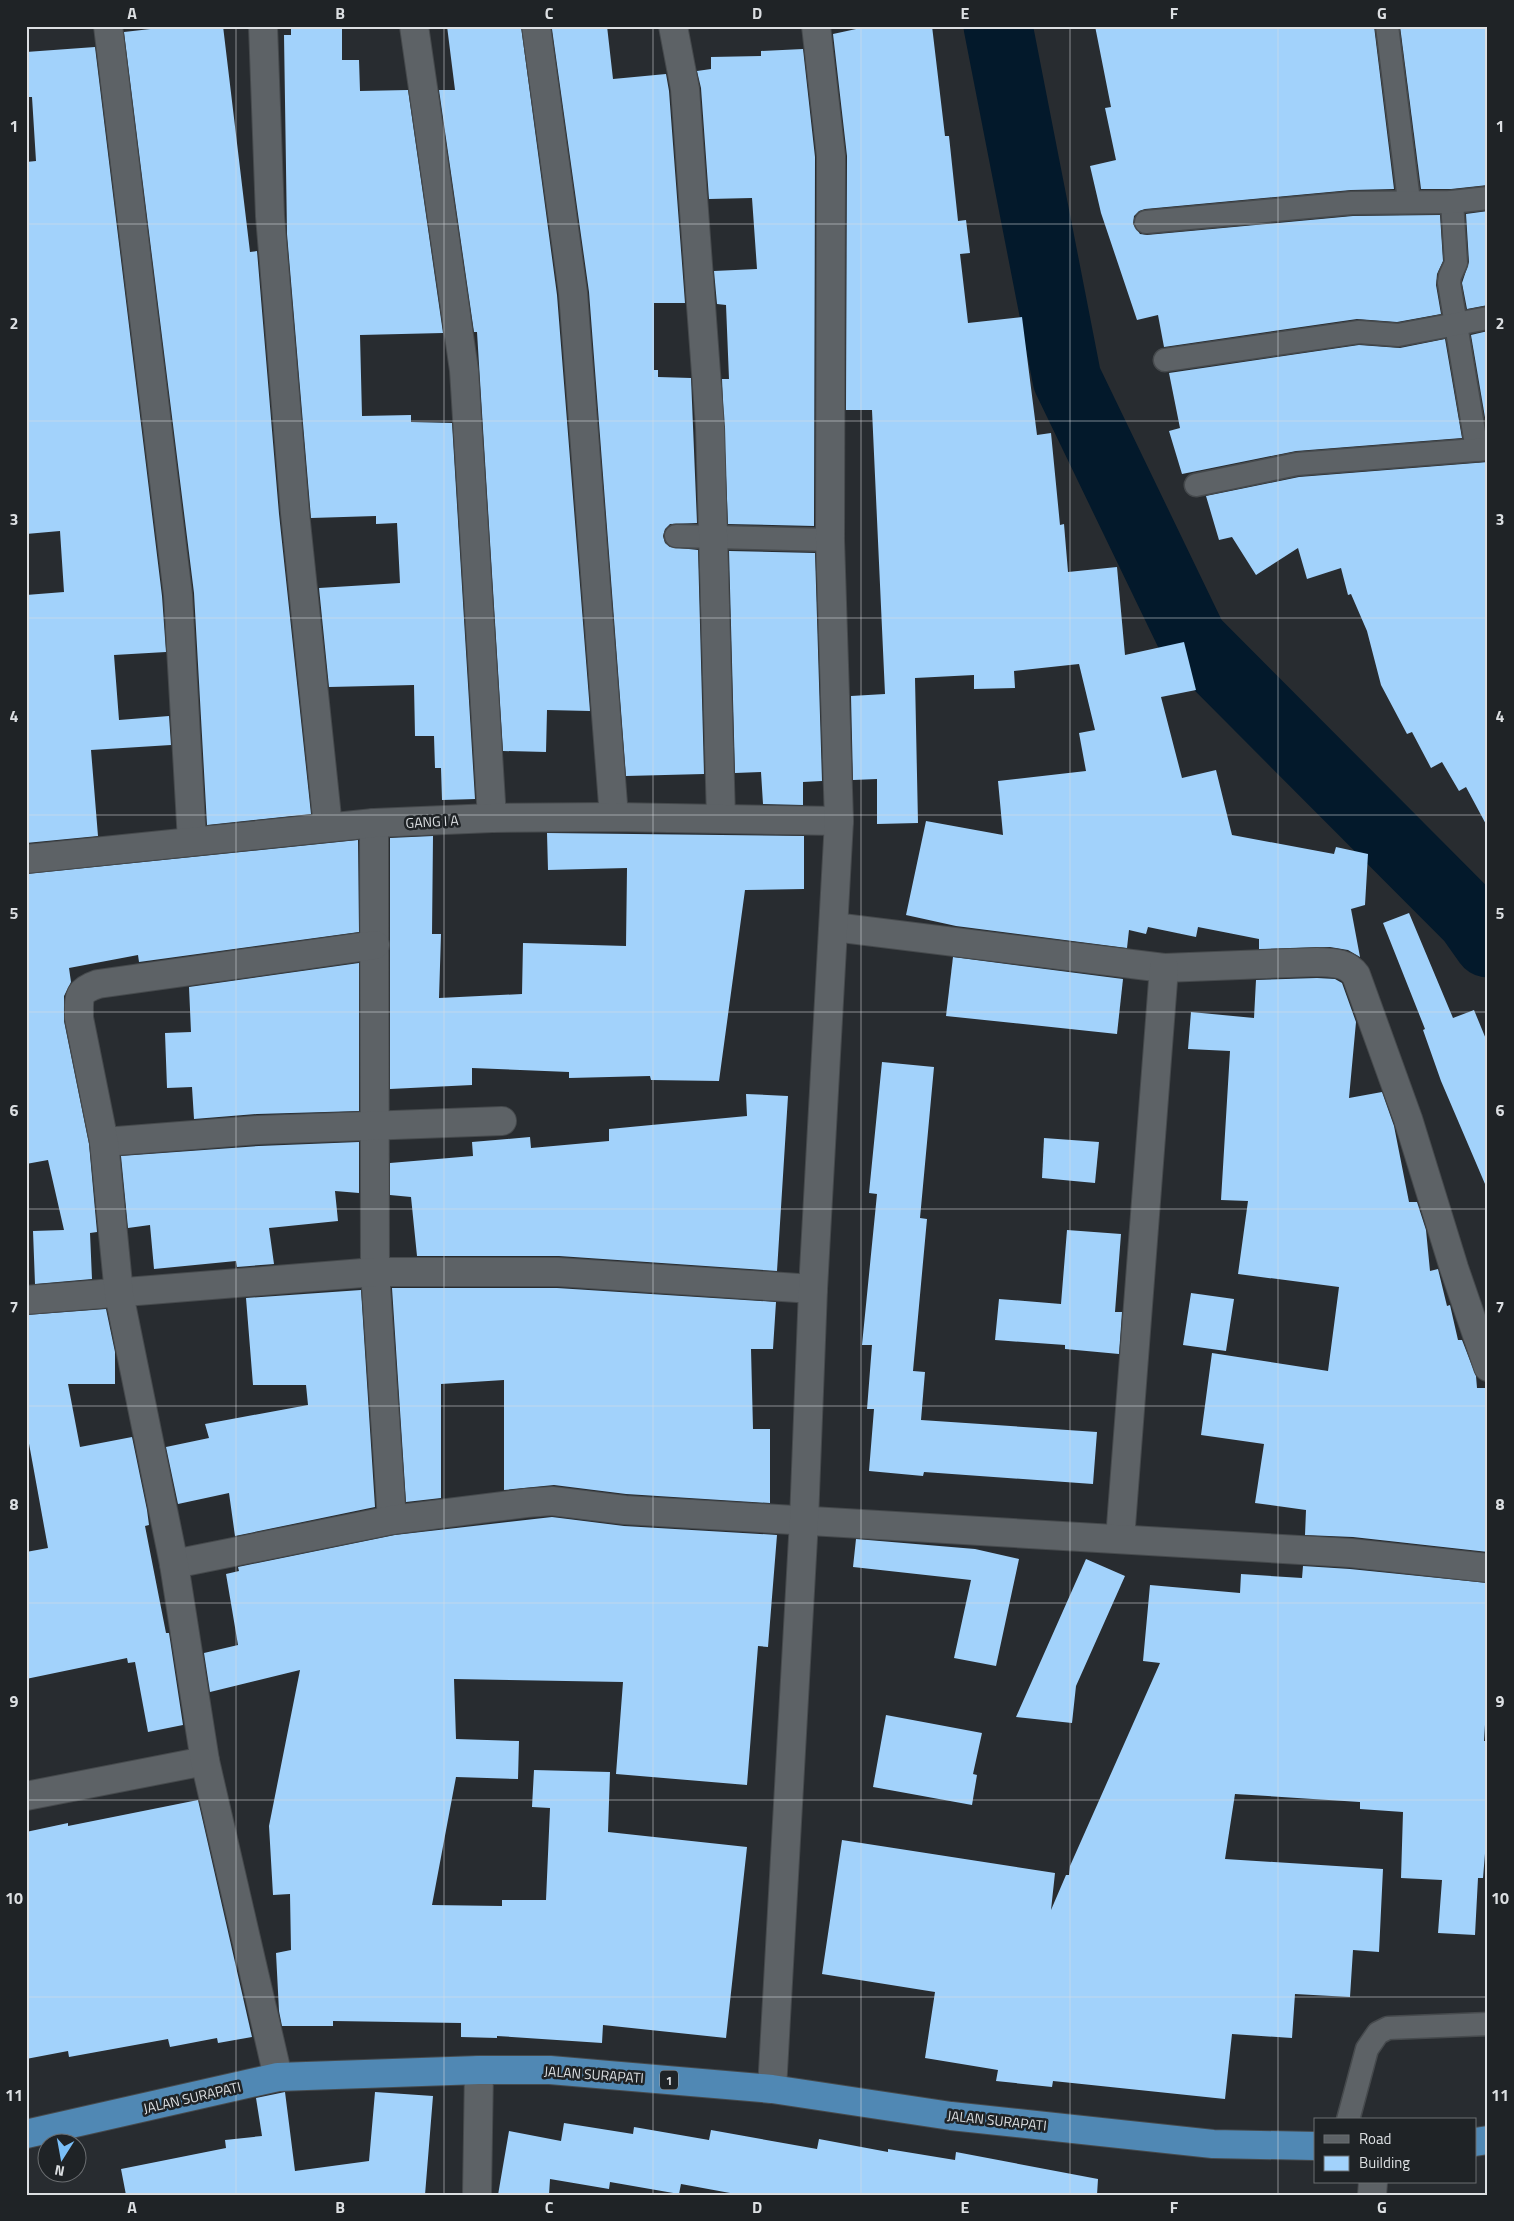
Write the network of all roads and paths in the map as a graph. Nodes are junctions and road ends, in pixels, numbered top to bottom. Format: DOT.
graph roads {
  1 [pos="108,26"];
  2 [pos="263,26"];
  3 [pos="414,26"];
  4 [pos="536,26"];
  5 [pos="673,26"];
  6 [pos="816,26"];
  7 [pos="1388,26"];
  8 [pos="1488,198"];
  9 [pos="1409,201"];
  10 [pos="1452,202"];
  11 [pos="1146,222"];
  12 [pos="1488,318"];
  13 [pos="1454,324"];
  14 [pos="1165,360"];
  15 [pos="1482,449"];
  16 [pos="1196,485"];
  17 [pos="676,536"];
  18 [pos="714,538"];
  19 [pos="830,540"];
  20 [pos="614,817"];
  21 [pos="492,818"];
  22 [pos="721,818"];
  23 [pos="839,821"];
  24 [pos="374,823"];
  25 [pos="328,827"];
  26 [pos="192,841"];
  27 [pos="26,859"];
  28 [pos="834,927"];
  29 [pos="375,945"];
  30 [pos="1164,968"];
  31 [pos="502,1121"];
  32 [pos="375,1124"];
  33 [pos="104,1142"];
  34 [pos="375,1272"];
  35 [pos="813,1289"];
  36 [pos="119,1294"];
  37 [pos="26,1300"];
  38 [pos="1488,1367"];
  39 [pos="392,1520"];
  40 [pos="804,1520"];
  41 [pos="1120,1539"];
  42 [pos="174,1564"];
  43 [pos="1488,1568"];
  44 [pos="204,1761"];
  45 [pos="26,1796"];
  46 [pos="1488,2024"];
  47 [pos="479,2070"];
  48 [pos="278,2077"];
  49 [pos="772,2089"];
  50 [pos="1349,2118"];
  51 [pos="26,2134"];
  52 [pos="1314,2146"];
  53 [pos="477,2195"];
  1 -- 26 [label="street"];
  2 -- 25 [label="street"];
  3 -- 21 [label="street"];
  4 -- 20 [label="street"];
  5 -- 18 [label="street"];
  6 -- 19 [label="street"];
  7 -- 9 [label="lane"];
  8 -- 10 [label="lane"];
  9 -- 10 [label="lane"];
  9 -- 11 [label="lane"];
  10 -- 13 [label="lane"];
  12 -- 13 [label="lane"];
  13 -- 14 [label="lane"];
  13 -- 15 [label="lane"];
  15 -- 16 [label="lane"];
  17 -- 18 [label="lane"];
  18 -- 19 [label="lane"];
  18 -- 22 [label="street"];
  19 -- 23 [label="street"];
  20 -- 21 [label="street, GANG I A"];
  20 -- 22 [label="street, GANG I A"];
  21 -- 24 [label="street, GANG I A"];
  22 -- 23 [label="street, GANG I A"];
  23 -- 28 [label="street"];
  24 -- 25 [label="street, GANG I A"];
  24 -- 29 [label="street"];
  25 -- 26 [label="street, GANG I A"];
  26 -- 27 [label="street, GANG I A"];
  28 -- 30 [label="street"];
  28 -- 35 [label="street"];
  29 -- 32 [label="street"];
  29 -- 33 [label="street"];
  30 -- 38 [label="street"];
  30 -- 41 [label="street"];
  31 -- 32 [label="street"];
  32 -- 33 [label="street"];
  32 -- 34 [label="street"];
  33 -- 36 [label="street"];
  34 -- 35 [label="street"];
  34 -- 36 [label="street"];
  34 -- 39 [label="street"];
  35 -- 40 [label="street"];
  36 -- 37 [label="street"];
  36 -- 42 [label="street"];
  39 -- 40 [label="street"];
  39 -- 42 [label="street"];
  40 -- 41 [label="street"];
  40 -- 49 [label="street"];
  41 -- 43 [label="street"];
  42 -- 44 [label="street"];
  44 -- 45 [label="street"];
  44 -- 48 [label="street"];
  46 -- 50 [label="lane"];
  47 -- 48 [label="highway, JALAN SURAPATI / 1"];
  47 -- 49 [label="highway, JALAN SURAPATI / 1"];
  47 -- 53 [label="street"];
  48 -- 51 [label="highway, JALAN SURAPATI / 1"];
  49 -- 52 [label="highway, JALAN SURAPATI / 1"];
}
